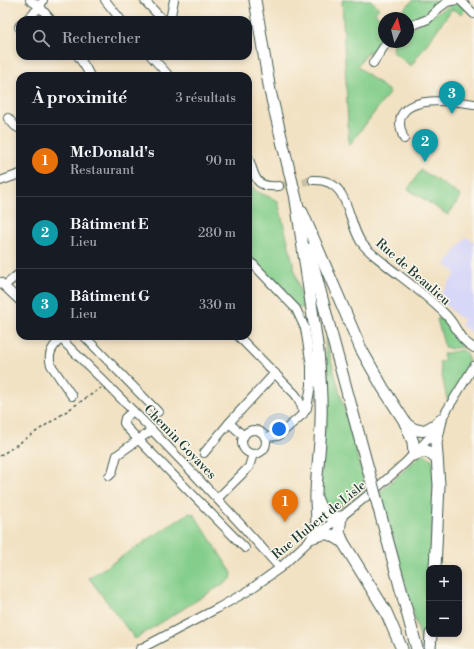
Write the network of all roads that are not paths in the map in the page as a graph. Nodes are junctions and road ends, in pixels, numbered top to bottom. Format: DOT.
graph roads {
  1 [pos="30,0"];
  2 [pos="106,0"];
  3 [pos="174,0"];
  4 [pos="255,0"];
  5 [pos="459,0"];
  6 [pos="145,1"];
  7 [pos="41,4"];
  8 [pos="474,14"];
  9 [pos="30,16"];
  10 [pos="48,16"];
  11 [pos="119,16"];
  12 [pos="159,16"];
  13 [pos="171,16"];
  14 [pos="414,25"];
  15 [pos="383,48"];
  16 [pos="81,60"];
  17 [pos="155,60"];
  18 [pos="373,63"];
  19 [pos="88,72"];
  20 [pos="165,72"];
  21 [pos="474,104"];
  22 [pos="8,118"];
  23 [pos="16,126"];
  24 [pos="404,139"];
  25 [pos="252,170"];
  26 [pos="16,175"];
  27 [pos="313,180"];
  28 [pos="0,181"];
  29 [pos="279,186"];
  30 [pos="296,200"];
  31 [pos="252,263"];
  32 [pos="16,275"];
  33 [pos="2,284"];
  34 [pos="16,297"];
  35 [pos="58,340"];
  36 [pos="63,340"];
  37 [pos="88,340"];
  38 [pos="242,340"];
  39 [pos="474,348"];
  40 [pos="474,366"];
  41 [pos="275,373"];
  42 [pos="72,396"];
  43 [pos="133,410"];
  44 [pos="158,412"];
  45 [pos="303,414"];
  46 [pos="441,420"];
  47 [pos="405,422"];
  48 [pos="229,423"];
  49 [pos="152,430"];
  50 [pos="244,436"];
  51 [pos="265,437"];
  52 [pos="139,440"];
  53 [pos="204,453"];
  54 [pos="253,454"];
  55 [pos="414,454"];
  56 [pos="437,459"];
  57 [pos="109,476"];
  58 [pos="316,496"];
  59 [pos="218,498"];
  60 [pos="341,517"];
  61 [pos="313,537"];
  62 [pos="343,542"];
  63 [pos="245,548"];
  64 [pos="435,565"];
  65 [pos="280,568"];
  66 [pos="431,637"];
  67 [pos="140,649"];
  68 [pos="402,649"];
  69 [pos="417,649"];
  70 [pos="430,649"];
  1 -- 7 [label="street"];
  2 -- 11 [label="street"];
  3 -- 13 [label="street"];
  4 -- 30 [label="highway"];
  5 -- 8 [label="street"];
  5 -- 14 [label="street"];
  6 -- 12 [label="street"];
  7 -- 9 [label="street"];
  7 -- 10 [label="street"];
  15 -- 18 [label="street"];
  16 -- 19 [label="street"];
  17 -- 20 [label="street"];
  21 -- 24 [label="street"];
  22 -- 23 [label="street"];
  25 -- 29 [label="street"];
  26 -- 28 [label="street"];
  27 -- 39 [label="street, Rue de Beaulieu"];
  30 -- 47 [label="highway"];
  30 -- 58 [label="highway"];
  30 -- 69 [label="highway, bridge"];
  31 -- 45 [label="street"];
  32 -- 33 [label="street"];
  33 -- 34 [label="street"];
  35 -- 42 [label="street"];
  36 -- 43 [label="street, Chemin Goyaves"];
  37 -- 44 [label="street"];
  38 -- 41 [label="street"];
  40 -- 46 [label="street, Rue Hubert de Lisle"];
  41 -- 45 [label="street"];
  41 -- 48 [label="street"];
  43 -- 49 [label="street, Chemin Goyaves"];
  43 -- 52 [label="street"];
  45 -- 51 [label="street"];
  46 -- 47 [label="highway"];
  46 -- 55 [label="street, Rue Hubert de Lisle"];
  46 -- 56 [label="highway"];
  47 -- 55 [label="highway"];
  48 -- 50 [label="street"];
  48 -- 53 [label="street"];
  49 -- 52 [label="street"];
  49 -- 59 [label="street, Chemin Goyaves"];
  50 -- 51 [label="street"];
  50 -- 54 [label="street"];
  51 -- 54 [label="street"];
  52 -- 57 [label="street"];
  52 -- 63 [label="street"];
  54 -- 59 [label="street"];
  55 -- 56 [label="highway"];
  55 -- 60 [label="street, Rue Hubert de Lisle"];
  56 -- 64 [label="highway"];
  58 -- 60 [label="highway"];
  58 -- 61 [label="highway"];
  59 -- 65 [label="street, Chemin Goyaves"];
  60 -- 61 [label="street, Rue Hubert de Lisle"];
  60 -- 62 [label="highway"];
  61 -- 62 [label="highway"];
  61 -- 65 [label="street, Rue Hubert de Lisle"];
  62 -- 68 [label="highway"];
  65 -- 67 [label="street, Rue Hubert de Lisle"];
  66 -- 70 [label="highway"];
}
